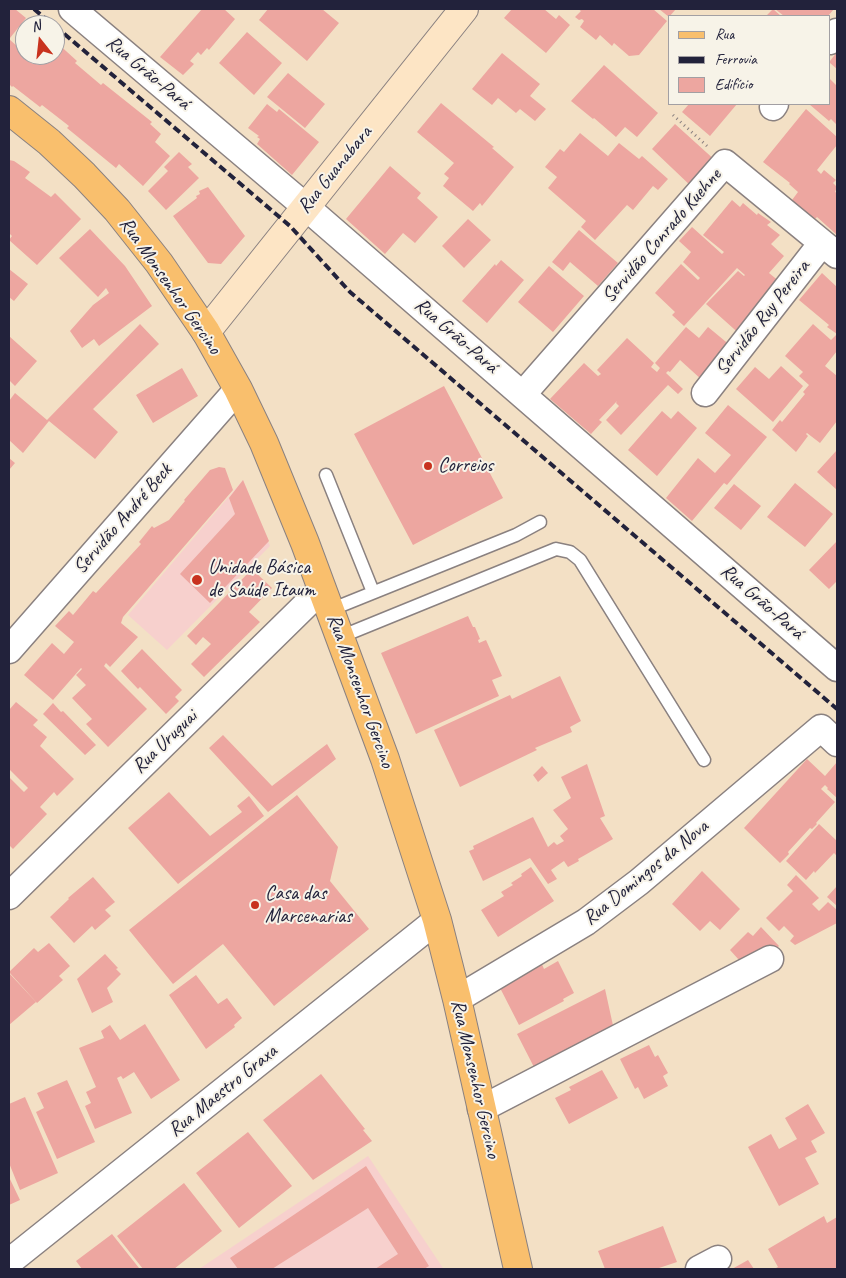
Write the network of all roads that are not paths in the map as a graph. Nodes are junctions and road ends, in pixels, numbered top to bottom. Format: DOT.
graph roads {
  1 [pos="72,9"];
  2 [pos="464,9"];
  3 [pos="9,110"];
  4 [pos="306,207"];
  5 [pos="830,249"];
  6 [pos="206,332"];
  7 [pos="238,389"];
  8 [pos="704,393"];
  9 [pos="523,394"];
  10 [pos="326,475"];
  11 [pos="540,522"];
  12 [pos="374,592"];
  13 [pos="326,600"];
  14 [pos="340,637"];
  15 [pos="9,650"];
  16 [pos="837,668"];
  17 [pos="829,735"];
  18 [pos="704,760"];
  19 [pos="9,896"];
  20 [pos="437,920"];
  21 [pos="770,959"];
  22 [pos="457,999"];
  23 [pos="482,1108"];
  24 [pos="9,1262"];
  25 [pos="518,1269"];
  1 -- 4 [label="street, Rua Grão-Pará"];
  2 -- 4 [label="main road, Rua Guanabara"];
  3 -- 6 [label="main road, Rua Monsenhor Gercino"];
  4 -- 6 [label="main road, Rua Guanabara"];
  4 -- 9 [label="street, Rua Grão-Pará"];
  5 -- 8 [label="street, Servidão Ruy Pereira"];
  5 -- 9 [label="street, Servidão Conrado Kuehne"];
  6 -- 7 [label="main road, Rua Monsenhor Gercino"];
  7 -- 13 [label="main road, Rua Monsenhor Gercino"];
  7 -- 15 [label="street, Servidão André Beck"];
  9 -- 16 [label="street, Rua Grão-Pará"];
  10 -- 12 [label="lane"];
  11 -- 12 [label="lane"];
  12 -- 13 [label="lane"];
  13 -- 14 [label="main road, Rua Monsenhor Gercino"];
  13 -- 19 [label="street, Rua Uruguai"];
  14 -- 18 [label="lane"];
  14 -- 20 [label="main road, Rua Monsenhor Gercino"];
  17 -- 22 [label="street, Rua Domingos da Nova"];
  20 -- 22 [label="main road, Rua Monsenhor Gercino"];
  20 -- 24 [label="street, Rua Maestro Graxa"];
  21 -- 23 [label="street"];
  22 -- 23 [label="main road, Rua Monsenhor Gercino"];
  23 -- 25 [label="main road, Rua Monsenhor Gercino"];
}
